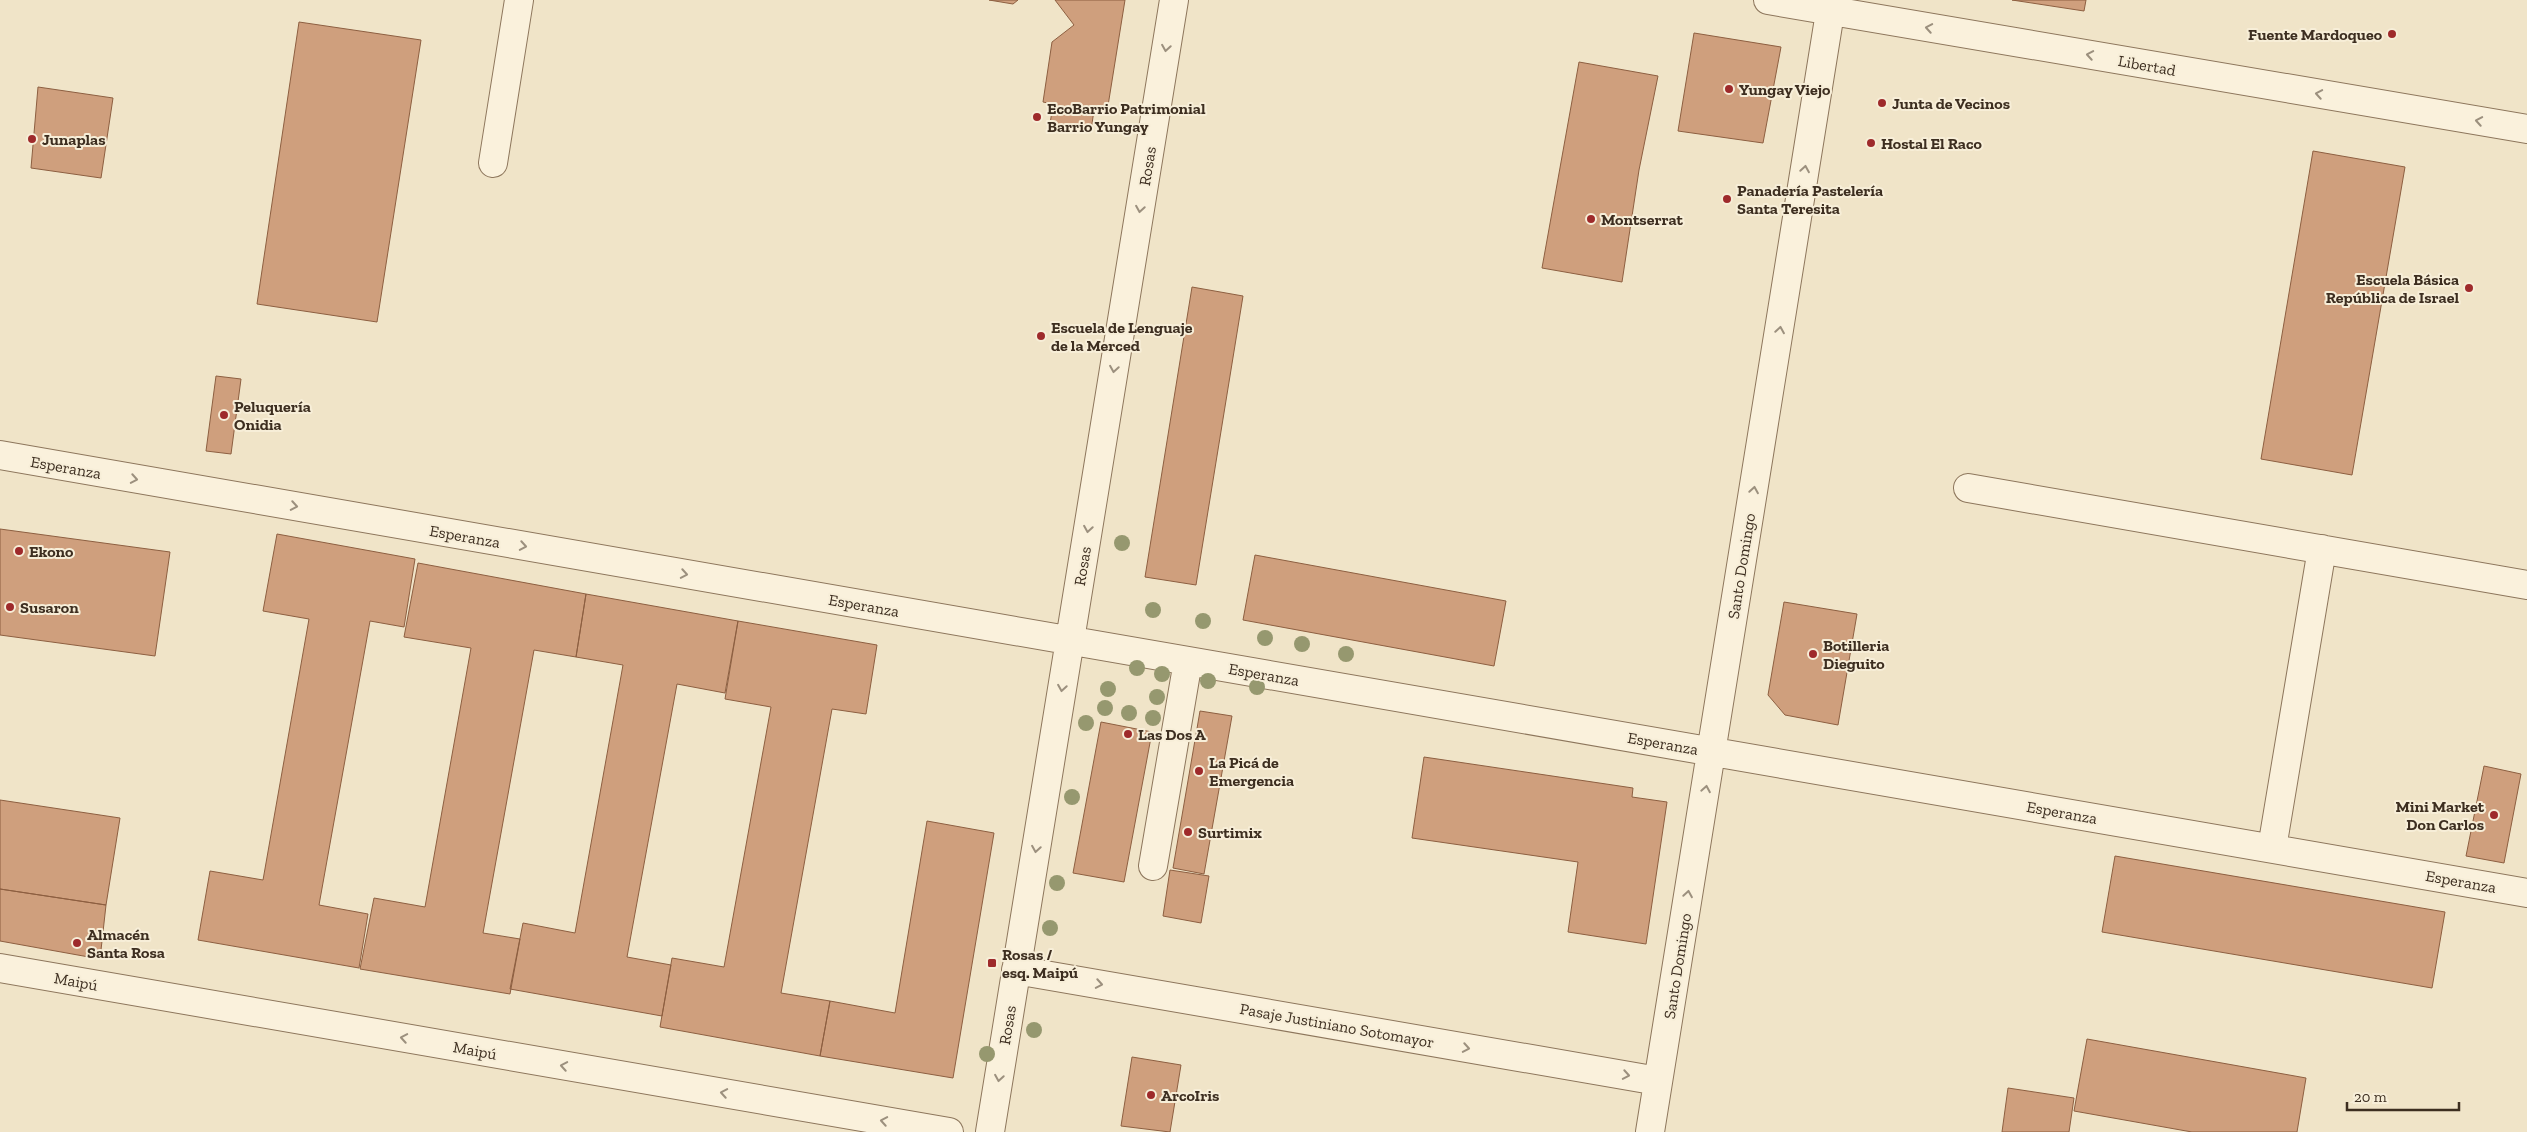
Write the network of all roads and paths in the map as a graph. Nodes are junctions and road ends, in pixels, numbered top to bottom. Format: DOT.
graph roads {
  1 [pos="519,0"];
  2 [pos="1174,0"];
  3 [pos="1768,0"];
  4 [pos="1831,5"];
  5 [pos="2527,130"];
  6 [pos="493,163"];
  7 [pos="0,455"];
  8 [pos="1968,488"];
  9 [pos="2322,550"];
  10 [pos="2527,584"];
  11 [pos="1070,640"];
  12 [pos="1188,661"];
  13 [pos="1712,751"];
  14 [pos="2272,848"];
  15 [pos="1153,866"];
  16 [pos="2527,893"];
  17 [pos="0,968"];
  18 [pos="1016,970"];
  19 [pos="1658,1081"];
  20 [pos="949,1132"];
  21 [pos="990,1132"];
  22 [pos="1650,1132"];
  1 -- 6 [label="street"];
  2 -- 11 [label="street, Rosas, one-way"];
  3 -- 4 [label="street, Libertad"];
  5 -- 4 [label="street, Libertad, one-way"];
  13 -- 4 [label="street, Santo Domingo, one-way"];
  7 -- 11 [label="street, Esperanza, one-way"];
  8 -- 9 [label="street"];
  9 -- 10 [label="street"];
  9 -- 14 [label="street"];
  11 -- 12 [label="street, Esperanza"];
  11 -- 18 [label="street, Rosas, one-way"];
  12 -- 13 [label="street, Esperanza"];
  12 -- 15 [label="street"];
  13 -- 14 [label="street, Esperanza"];
  19 -- 13 [label="street, Santo Domingo, one-way"];
  14 -- 16 [label="street, Esperanza"];
  20 -- 17 [label="street, Maipú, one-way"];
  18 -- 19 [label="street, Pasaje Justiniano Sotomayor, one-way"];
  18 -- 21 [label="street, Rosas, one-way"];
  19 -- 22 [label="street, Santo Domingo"];
}
